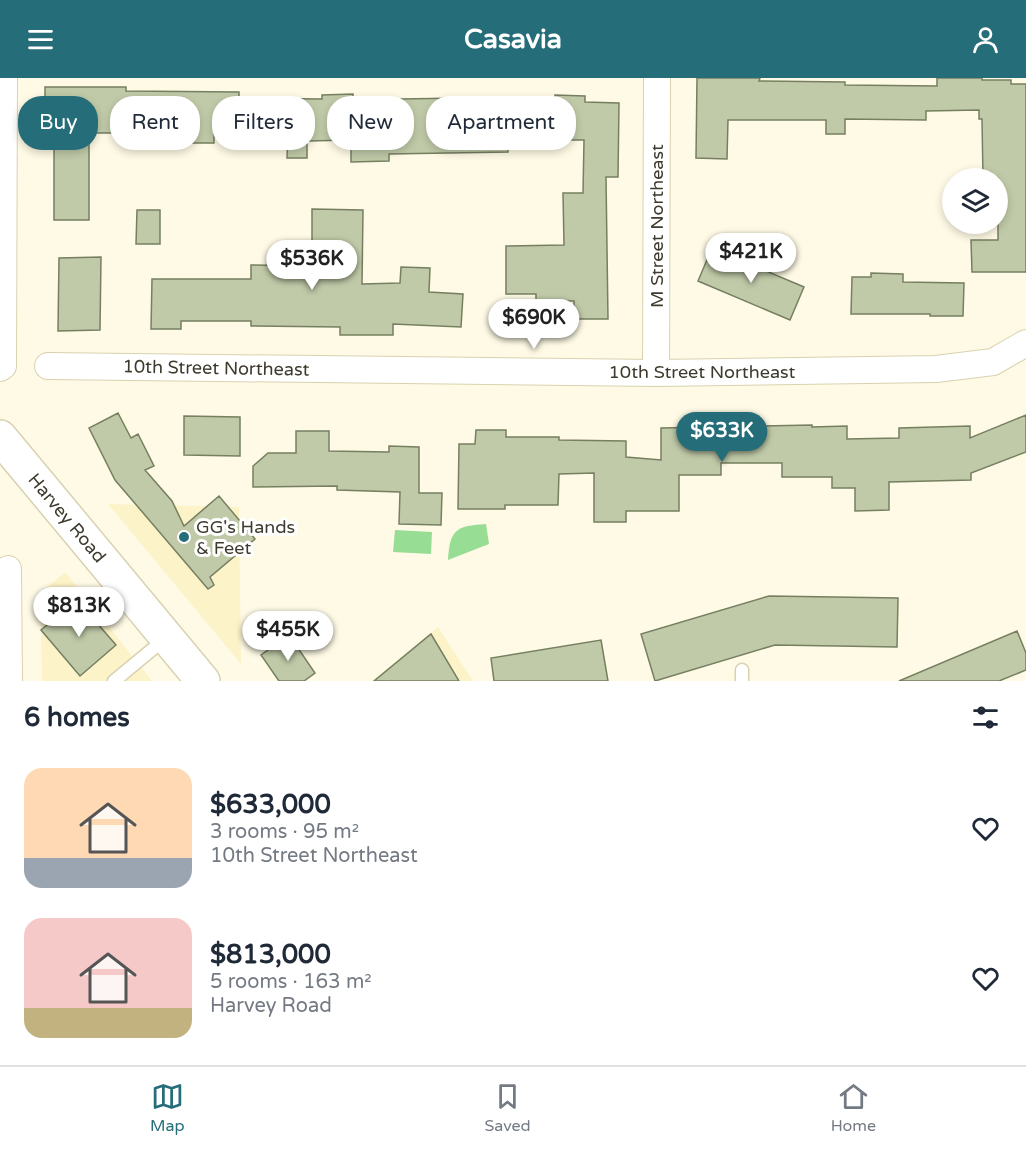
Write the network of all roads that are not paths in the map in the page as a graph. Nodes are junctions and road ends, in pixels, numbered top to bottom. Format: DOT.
graph roads {
  1 [pos="4,78"];
  2 [pos="657,78"];
  3 [pos="1026,343"];
  4 [pos="48,366"];
  5 [pos="0,368"];
  6 [pos="656,373"];
  7 [pos="0,437"];
  8 [pos="8,569"];
  9 [pos="166,638"];
  10 [pos="9,681"];
  11 [pos="114,681"];
  12 [pos="202,681"];
  1 -- 5 [label="street"];
  2 -- 6 [label="street, M Street Northeast"];
  3 -- 6 [label="street, 10th Street Northeast"];
  4 -- 6 [label="street, 10th Street Northeast"];
  7 -- 9 [label="main road, Harvey Road"];
  8 -- 10 [label="street"];
  9 -- 11 [label="lane"];
  9 -- 12 [label="main road, Harvey Road"];
}
